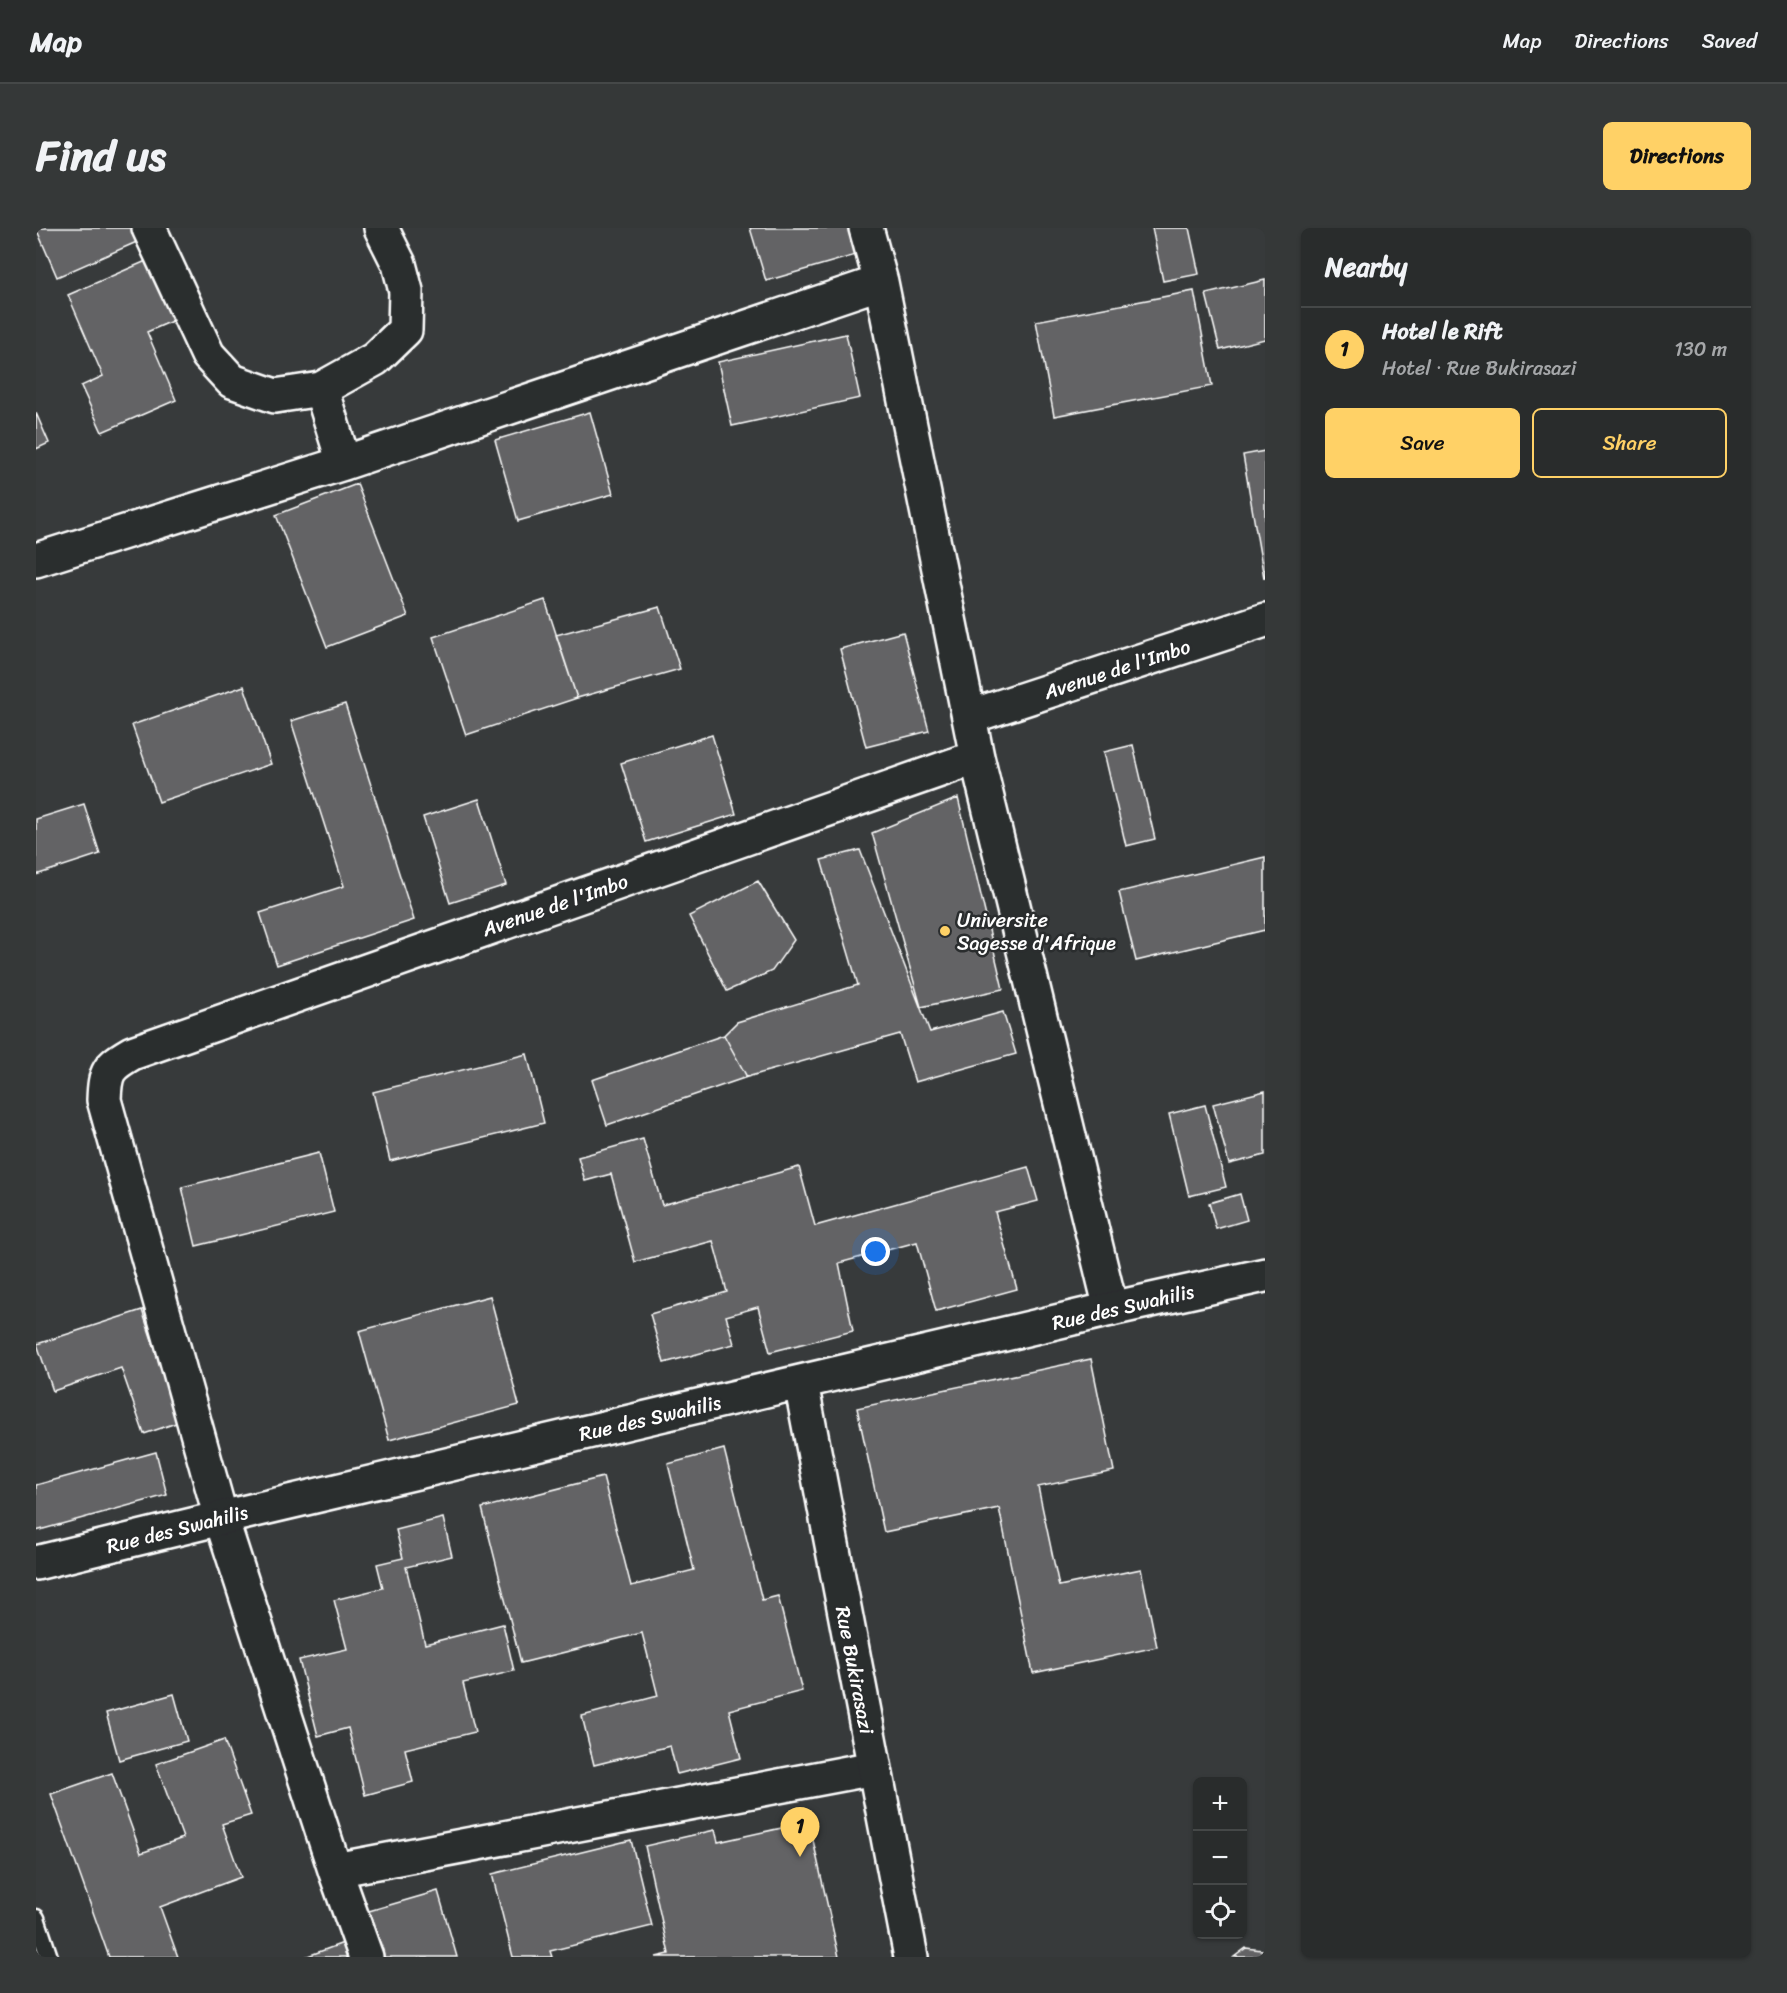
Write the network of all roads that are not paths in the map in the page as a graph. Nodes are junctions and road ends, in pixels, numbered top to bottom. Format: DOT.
graph roads {
  1 [pos="149,228"];
  2 [pos="381,228"];
  3 [pos="866,228"];
  4 [pos="881,282"];
  5 [pos="321,389"];
  6 [pos="344,463"];
  7 [pos="36,560"];
  8 [pos="1265,620"];
  9 [pos="969,717"];
  10 [pos="977,757"];
  11 [pos="1265,1275"];
  12 [pos="1111,1309"];
  13 [pos="801,1383"];
  14 [pos="221,1518"];
  15 [pos="36,1563"];
  16 [pos="874,1768"];
  17 [pos="335,1870"];
  18 [pos="36,1918"];
  19 [pos="49,1957"];
  20 [pos="366,1957"];
  21 [pos="911,1957"];
  1 -- 5 [label="street"];
  2 -- 5 [label="street"];
  3 -- 4 [label="street"];
  4 -- 6 [label="street"];
  4 -- 9 [label="street"];
  5 -- 6 [label="street"];
  6 -- 7 [label="street"];
  8 -- 9 [label="street, Avenue de l'Imbo"];
  9 -- 10 [label="street"];
  10 -- 12 [label="street"];
  10 -- 14 [label="street, Avenue de l'Imbo"];
  11 -- 12 [label="street, Rue des Swahilis"];
  12 -- 13 [label="street, Rue des Swahilis"];
  13 -- 14 [label="street, Rue des Swahilis"];
  13 -- 16 [label="street, Rue Bukirasazi"];
  14 -- 15 [label="street, Rue des Swahilis"];
  14 -- 17 [label="street"];
  16 -- 17 [label="street"];
  16 -- 21 [label="street, Rue Bukirasazi"];
  17 -- 20 [label="street"];
  18 -- 19 [label="lane"];
}
